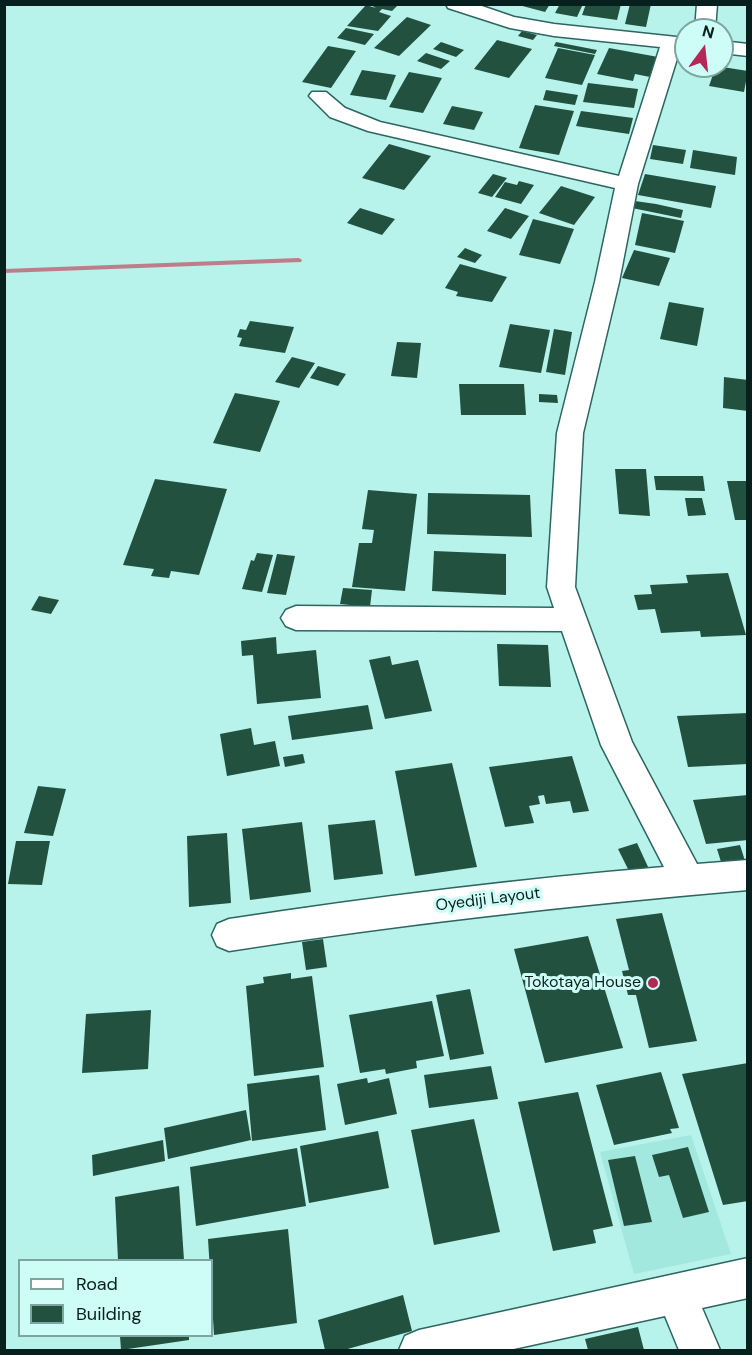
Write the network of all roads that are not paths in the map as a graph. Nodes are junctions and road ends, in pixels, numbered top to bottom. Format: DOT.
graph roads {
  1 [pos="455,4"];
  2 [pos="674,42"];
  3 [pos="674,57"];
  4 [pos="319,96"];
  5 [pos="627,184"];
  6 [pos="296,618"];
  7 [pos="573,620"];
  8 [pos="747,876"];
  9 [pos="688,880"];
  10 [pos="230,935"];
  11 [pos="747,1278"];
  12 [pos="676,1296"];
  13 [pos="419,1350"];
  14 [pos="700,1350"];
  1 -- 2 [label="street"];
  3 -- 5 [label="street"];
  4 -- 5 [label="street"];
  5 -- 7 [label="street"];
  6 -- 7 [label="street"];
  7 -- 9 [label="street"];
  8 -- 9 [label="street, Oyediji Layout"];
  9 -- 10 [label="street, Oyediji Layout"];
  11 -- 12 [label="street"];
  12 -- 13 [label="street"];
  12 -- 14 [label="street"];
}
